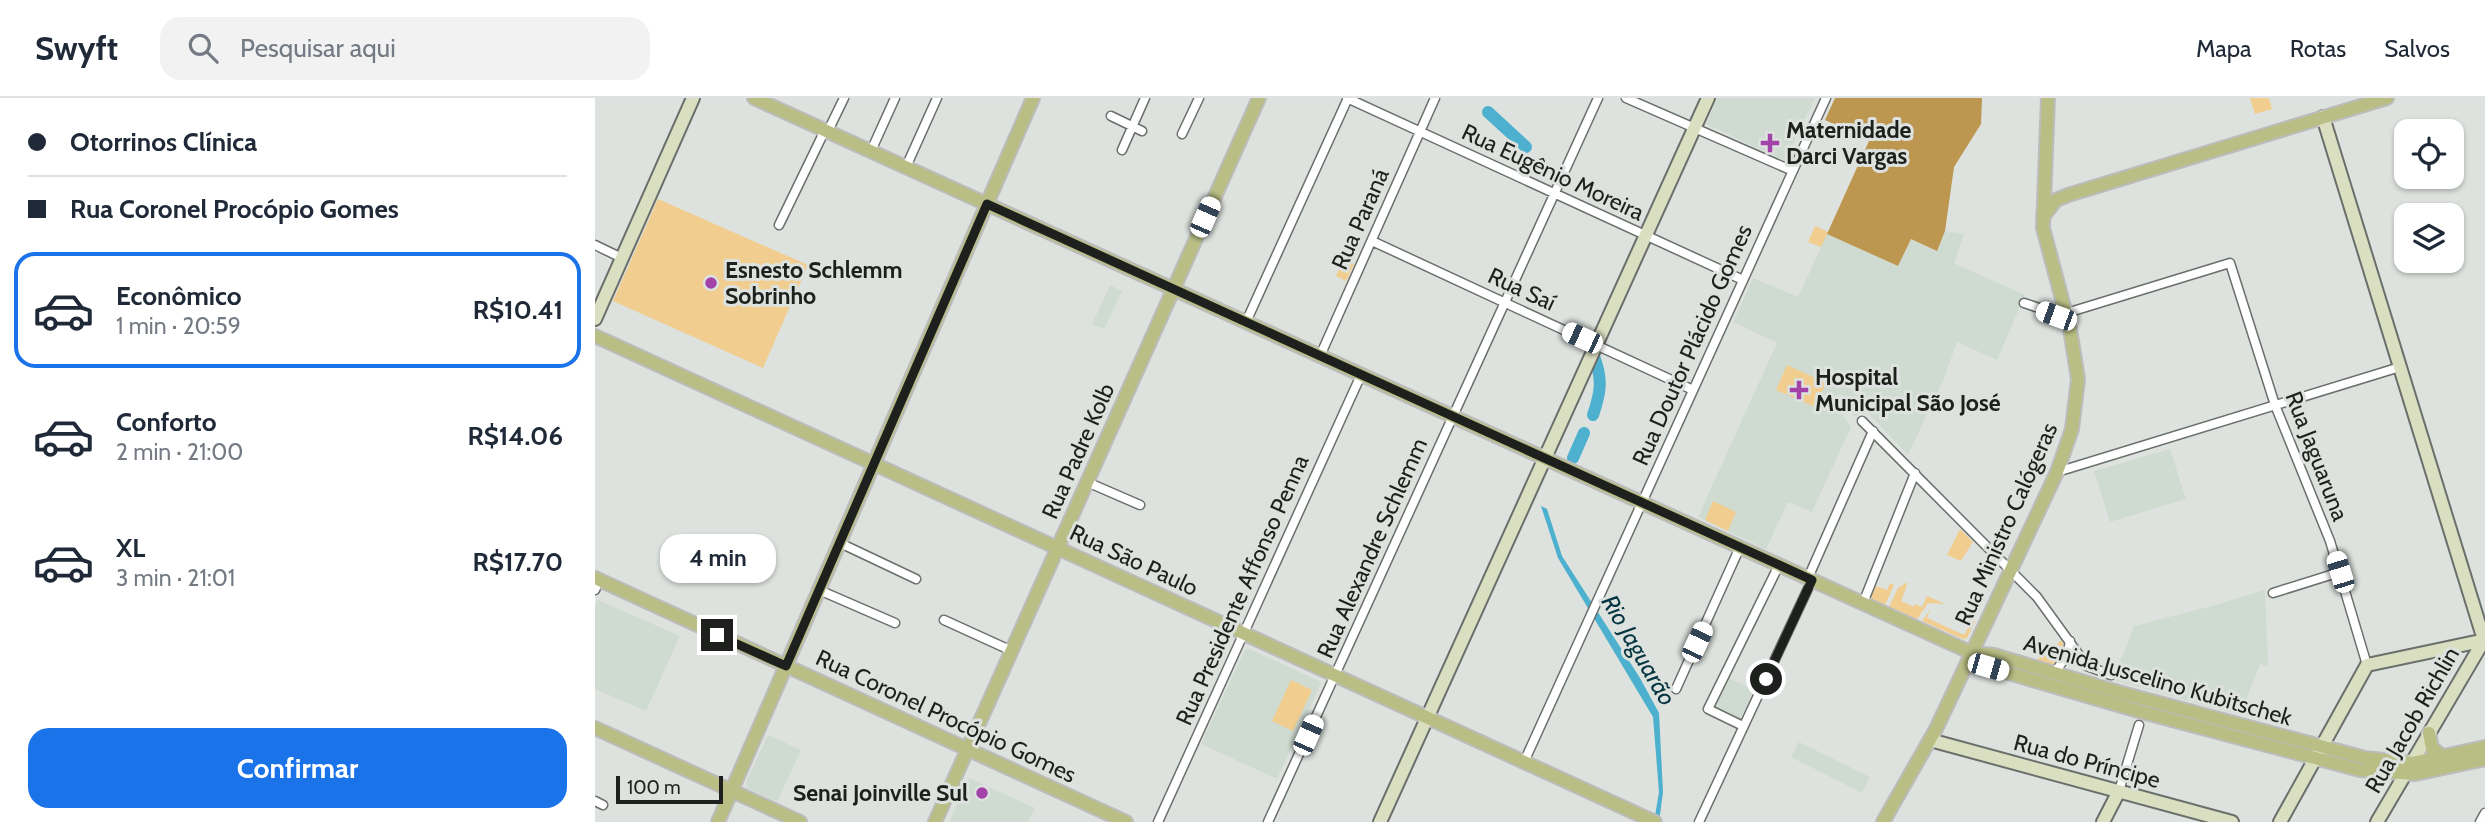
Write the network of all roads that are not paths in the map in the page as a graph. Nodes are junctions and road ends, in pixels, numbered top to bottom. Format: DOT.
graph roads {
  1 [pos="693,98"];
  2 [pos="754,98"];
  3 [pos="843,98"];
  4 [pos="895,98"];
  5 [pos="937,98"];
  6 [pos="1034,98"];
  7 [pos="1146,98"];
  8 [pos="1199,98"];
  9 [pos="1259,98"];
  10 [pos="1347,98"];
  11 [pos="1436,98"];
  12 [pos="1598,98"];
  13 [pos="1626,98"];
  14 [pos="1708,98"];
  15 [pos="1826,98"];
  16 [pos="2048,98"];
  17 [pos="2387,98"];
  18 [pos="1111,116"];
  19 [pos="2323,117"];
  20 [pos="1133,126"];
  21 [pos="1695,128"];
  22 [pos="826,131"];
  23 [pos="1143,131"];
  24 [pos="1420,132"];
  25 [pos="1182,134"];
  26 [pos="1122,150"];
  27 [pos="871,151"];
  28 [pos="906,167"];
  29 [pos="1793,171"];
  30 [pos="2045,175"];
  31 [pos="1554,193"];
  32 [pos="2068,195"];
  33 [pos="987,204"];
  34 [pos="2043,217"];
  35 [pos="779,225"];
  36 [pos="1646,235"];
  37 [pos="1372,241"];
  38 [pos="595,245"];
  39 [pos="622,258"];
  40 [pos="1743,280"];
  41 [pos="1174,289"];
  42 [pos="1505,302"];
  43 [pos="2024,303"];
  44 [pos="2066,313"];
  45 [pos="595,318"];
  46 [pos="1246,322"];
  47 [pos="595,336"];
  48 [pos="1596,345"];
  49 [pos="1320,356"];
  50 [pos="2400,367"];
  51 [pos="1361,374"];
  52 [pos="1693,390"];
  53 [pos="2276,405"];
  54 [pos="1453,416"];
  55 [pos="1862,421"];
  56 [pos="1874,431"];
  57 [pos="1545,458"];
  58 [pos="874,464"];
  59 [pos="2057,472"];
  60 [pos="1915,473"];
  61 [pos="1087,482"];
  62 [pos="1642,502"];
  63 [pos="1140,505"];
  64 [pos="840,543"];
  65 [pos="1740,547"];
  66 [pos="1058,548"];
  67 [pos="1779,565"];
  68 [pos="2011,570"];
  69 [pos="2340,572"];
  70 [pos="916,579"];
  71 [pos="1810,579"];
  72 [pos="595,586"];
  73 [pos="819,590"];
  74 [pos="2273,593"];
  75 [pos="1863,603"];
  76 [pos="944,620"];
  77 [pos="895,623"];
  78 [pos="1244,633"];
  79 [pos="2484,640"];
  80 [pos="2070,641"];
  81 [pos="1012,651"];
  82 [pos="1972,653"];
  83 [pos="2367,665"];
  84 [pos="784,670"];
  85 [pos="2054,673"];
  86 [pos="1335,675"];
  87 [pos="2111,675"];
  88 [pos="1676,689"];
  89 [pos="1427,718"];
  90 [pos="2139,725"];
  91 [pos="1743,726"];
  92 [pos="595,728"];
  93 [pos="2429,733"];
  94 [pos="1930,740"];
  95 [pos="2485,747"];
  96 [pos="966,753"];
  97 [pos="2319,753"];
  98 [pos="2443,757"];
  99 [pos="2485,759"];
  100 [pos="1524,762"];
  101 [pos="2408,768"];
  102 [pos="732,791"];
  103 [pos="2119,791"];
  104 [pos="2485,813"];
  105 [pos="1652,820"];
  106 [pos="718,822"];
  107 [pos="800,822"];
  108 [pos="935,822"];
  109 [pos="1107,822"];
  110 [pos="1126,822"];
  111 [pos="1158,822"];
  112 [pos="1268,822"];
  113 [pos="1380,822"];
  114 [pos="1699,822"];
  115 [pos="1884,822"];
  116 [pos="2103,822"];
  117 [pos="2232,822"];
  118 [pos="2280,822"];
  119 [pos="2377,822"];
  120 [pos="2480,822"];
  1 -- 39 [label="main road"];
  2 -- 22 [label="main road"];
  3 -- 22 [label="street"];
  4 -- 27 [label="street"];
  5 -- 28 [label="street"];
  6 -- 33 [label="main road"];
  7 -- 20 [label="street"];
  8 -- 25 [label="street"];
  9 -- 41 [label="main road, Rua Padre Kolb"];
  10 -- 24 [label="street, Rua Eugênio Moreira"];
  10 -- 46 [label="street"];
  11 -- 24 [label="street, Rua Paraná"];
  12 -- 31 [label="street, Rua Alexandre Schlemm"];
  13 -- 21 [label="street"];
  14 -- 21 [label="main road"];
  15 -- 29 [label="street, Rua Doutor Plácido Gomes"];
  16 -- 30 [label="main road, Rua Ministro Calógeras"];
  17 -- 19 [label="main road"];
  18 -- 20 [label="street"];
  19 -- 32 [label="main road"];
  19 -- 50 [label="main road"];
  20 -- 23 [label="street"];
  20 -- 26 [label="street"];
  21 -- 29 [label="street"];
  21 -- 36 [label="main road"];
  22 -- 27 [label="main road"];
  22 -- 35 [label="street"];
  24 -- 31 [label="street, Rua Eugênio Moreira"];
  24 -- 37 [label="street, Rua Paraná"];
  27 -- 28 [label="main road"];
  28 -- 33 [label="main road"];
  29 -- 40 [label="street, Rua Doutor Plácido Gomes"];
  30 -- 32 [label="main road"];
  30 -- 34 [label="main road, Rua Ministro Calógeras"];
  31 -- 36 [label="street, Rua Eugênio Moreira"];
  31 -- 42 [label="street, Rua Alexandre Schlemm"];
  32 -- 34 [label="main road"];
  33 -- 41 [label="main road"];
  33 -- 58 [label="main road"];
  34 -- 44 [label="main road, Rua Ministro Calógeras"];
  36 -- 40 [label="street, Rua Eugênio Moreira"];
  36 -- 48 [label="main road"];
  37 -- 42 [label="street, Rua Saí"];
  37 -- 49 [label="street, Rua Paraná"];
  38 -- 39 [label="street"];
  39 -- 45 [label="main road"];
  40 -- 52 [label="street, Rua Doutor Plácido Gomes"];
  41 -- 46 [label="main road"];
  41 -- 61 [label="main road, Rua Padre Kolb"];
  42 -- 48 [label="street, Rua Saí"];
  42 -- 54 [label="street, Rua Alexandre Schlemm"];
  43 -- 44 [label="street"];
  44 -- 53 [label="street, Rua Jaguaruna"];
  44 -- 59 [label="main road, Rua Ministro Calógeras"];
  46 -- 49 [label="main road"];
  47 -- 58 [label="main road, Rua São Paulo"];
  48 -- 52 [label="street, Rua Saí"];
  48 -- 57 [label="main road"];
  49 -- 51 [label="main road"];
  50 -- 53 [label="street"];
  50 -- 79 [label="main road"];
  51 -- 54 [label="main road"];
  51 -- 78 [label="street, Rua Presidente Affonso Penna"];
  52 -- 62 [label="street, Rua Doutor Plácido Gomes"];
  53 -- 59 [label="street"];
  53 -- 69 [label="street, Rua Jaguaruna"];
  54 -- 57 [label="main road"];
  54 -- 86 [label="street, Rua Alexandre Schlemm"];
  55 -- 56 [label="street"];
  56 -- 60 [label="street"];
  56 -- 71 [label="street"];
  57 -- 62 [label="main road"];
  57 -- 89 [label="main road"];
  58 -- 64 [label="main road"];
  58 -- 66 [label="main road, Rua São Paulo"];
  59 -- 68 [label="main road, Rua Ministro Calógeras"];
  60 -- 68 [label="street"];
  60 -- 75 [label="street"];
  61 -- 63 [label="street"];
  61 -- 66 [label="main road, Rua Padre Kolb"];
  62 -- 65 [label="main road"];
  62 -- 100 [label="street, Rua Doutor Plácido Gomes"];
  64 -- 70 [label="street"];
  64 -- 73 [label="main road"];
  65 -- 67 [label="main road"];
  65 -- 88 [label="street"];
  66 -- 78 [label="main road, Rua São Paulo"];
  66 -- 81 [label="main road, Rua Padre Kolb"];
  67 -- 71 [label="main road"];
  67 -- 91 [label="street"];
  68 -- 80 [label="street"];
  68 -- 82 [label="main road, Rua Ministro Calógeras"];
  69 -- 74 [label="street"];
  69 -- 83 [label="street, Rua Jaguaruna"];
  71 -- 75 [label="main road"];
  71 -- 91 [label="street"];
  72 -- 84 [label="main road, Rua Coronel Procópio Gomes"];
  73 -- 77 [label="street"];
  73 -- 84 [label="main road"];
  75 -- 82 [label="main road"];
  76 -- 81 [label="street"];
  78 -- 86 [label="main road, Rua São Paulo"];
  78 -- 111 [label="street, Rua Presidente Affonso Penna"];
  79 -- 83 [label="main road"];
  79 -- 93 [label="main road, Rua Jacob Richlin"];
  80 -- 85 [label="street"];
  80 -- 87 [label="street"];
  81 -- 96 [label="main road, Rua Padre Kolb"];
  82 -- 85 [label="main road, Avenida Juscelino Kubitschek"];
  82 -- 94 [label="main road, Rua Ministro Calógeras"];
  82 -- 97 [label="main road, Avenida Juscelino Kubitschek"];
  83 -- 97 [label="main road"];
  84 -- 96 [label="main road, Rua Coronel Procópio Gomes"];
  84 -- 102 [label="main road"];
  85 -- 97 [label="main road, Avenida Juscelino Kubitschek"];
  86 -- 89 [label="main road, Rua São Paulo"];
  86 -- 112 [label="street, Rua Alexandre Schlemm"];
  89 -- 100 [label="main road, Rua São Paulo"];
  89 -- 113 [label="main road"];
  90 -- 103 [label="street"];
  91 -- 114 [label="street"];
  92 -- 102 [label="main road"];
  93 -- 98 [label="main road"];
  93 -- 101 [label="main road, Rua Jacob Richlin"];
  94 -- 103 [label="main road, Rua do Príncipe"];
  94 -- 115 [label="main road, Rua Ministro Calógeras"];
  95 -- 98 [label="main road, Avenida Juscelino Kubitschek"];
  96 -- 108 [label="main road, Rua Padre Kolb"];
  96 -- 109 [label="main road, Rua Coronel Procópio Gomes"];
  96 -- 110 [label="main road, Rua Coronel Procópio Gomes"];
  97 -- 101 [label="main road, Avenida Juscelino Kubitschek"];
  97 -- 118 [label="main road"];
  98 -- 101 [label="main road, Avenida Juscelino Kubitschek"];
  99 -- 101 [label="main road, Avenida Juscelino Kubitschek"];
  100 -- 105 [label="main road, Rua São Paulo"];
  101 -- 119 [label="main road, Rua Jacob Richlin"];
  102 -- 106 [label="main road"];
  102 -- 107 [label="main road"];
  103 -- 116 [label="main road"];
  103 -- 117 [label="main road, Rua do Príncipe"];
  104 -- 120 [label="street"];
}
